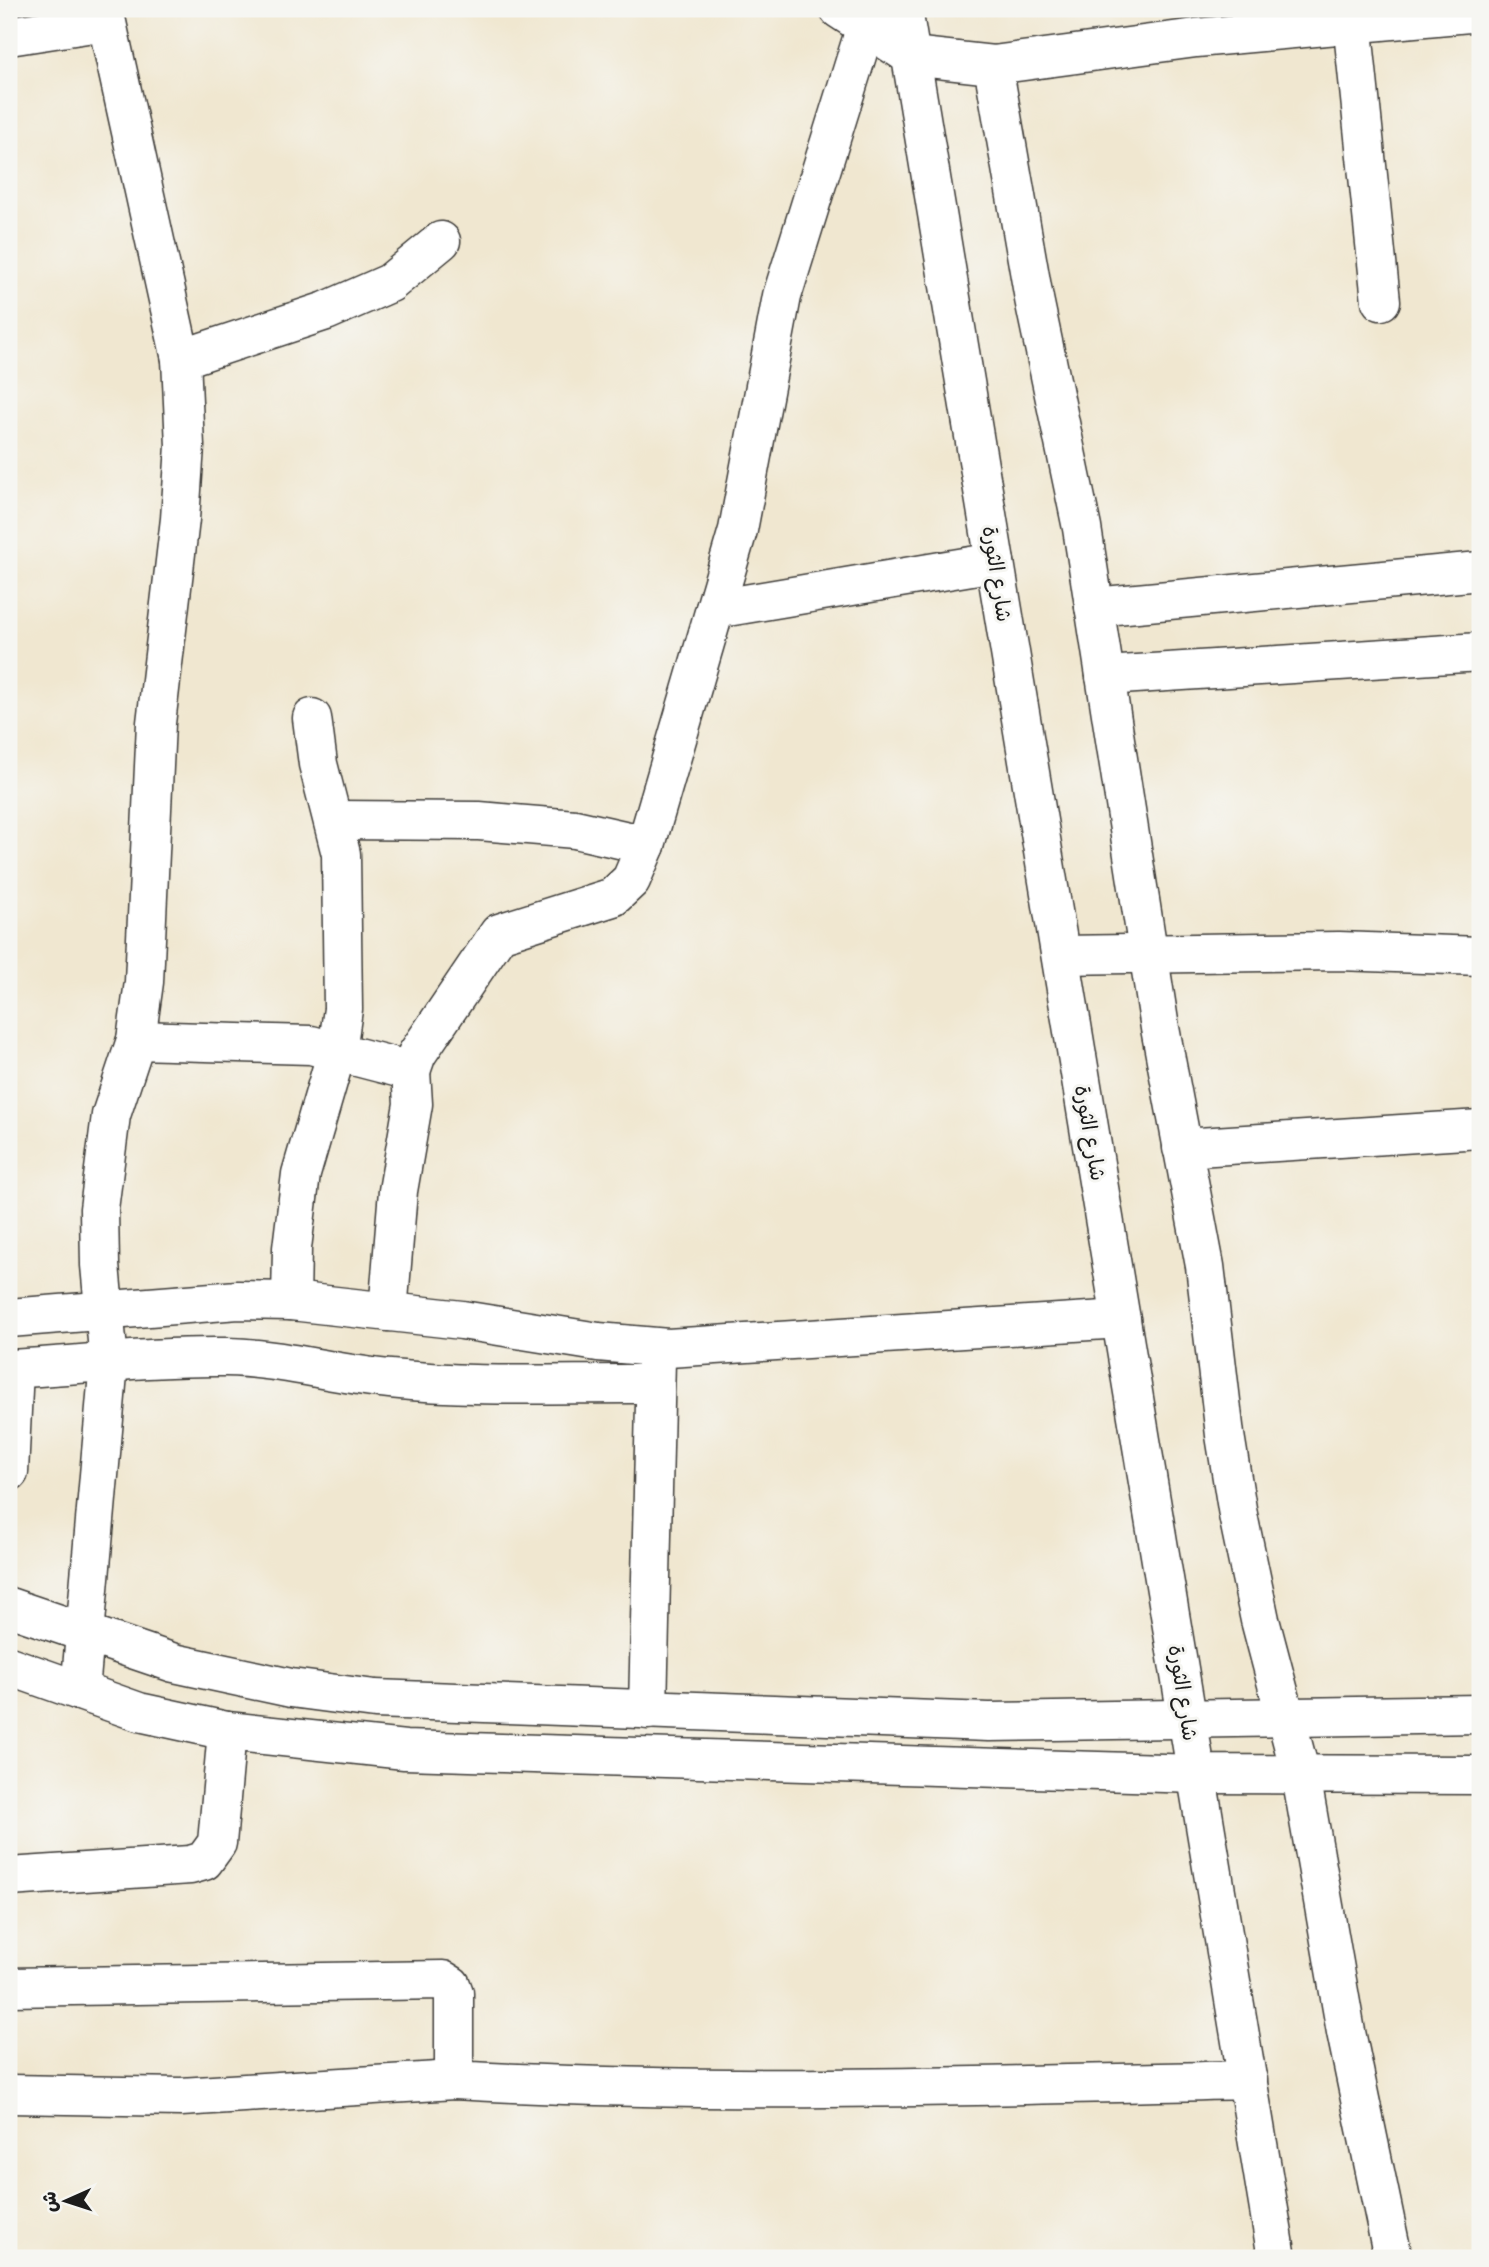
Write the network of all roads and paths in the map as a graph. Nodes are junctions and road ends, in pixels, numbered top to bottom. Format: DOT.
graph roads {
  1 [pos="903,9"];
  2 [pos="1480,12"];
  3 [pos="105,15"];
  4 [pos="852,18"];
  5 [pos="1352,21"];
  6 [pos="9,36"];
  7 [pos="911,56"];
  8 [pos="993,65"];
  9 [pos="440,242"];
  10 [pos="1381,301"];
  11 [pos="181,359"];
  12 [pos="995,562"];
  13 [pos="1480,571"];
  14 [pos="1094,607"];
  15 [pos="715,610"];
  16 [pos="1480,652"];
  17 [pos="1105,676"];
  18 [pos="313,718"];
  19 [pos="334,820"];
  20 [pos="646,845"];
  21 [pos="1148,953"];
  22 [pos="1060,955"];
  23 [pos="1480,956"];
  24 [pos="136,1040"];
  25 [pos="337,1051"];
  26 [pos="411,1071"];
  27 [pos="1480,1129"];
  28 [pos="1182,1148"];
  29 [pos="291,1301"];
  30 [pos="105,1312"];
  31 [pos="388,1312"];
  32 [pos="9,1318"];
  33 [pos="1121,1319"];
  34 [pos="109,1362"];
  35 [pos="655,1366"];
  36 [pos="11,1369"];
  37 [pos="9,1472"];
  38 [pos="9,1607"];
  39 [pos="86,1633"];
  40 [pos="9,1666"];
  41 [pos="80,1691"];
  42 [pos="648,1710"];
  43 [pos="1480,1714"];
  44 [pos="1287,1716"];
  45 [pos="1188,1719"];
  46 [pos="227,1731"];
  47 [pos="1197,1774"];
  48 [pos="1301,1775"];
  49 [pos="1480,1775"];
  50 [pos="9,1877"];
  51 [pos="9,1987"];
  52 [pos="454,2080"];
  53 [pos="1248,2080"];
  54 [pos="9,2094"];
  55 [pos="1277,2258"];
  56 [pos="1392,2258"];
  1 -- 7 [label="street, شارع الثورة"];
  2 -- 5 [label="street"];
  3 -- 6 [label="street"];
  3 -- 11 [label="street"];
  4 -- 7 [label="street"];
  4 -- 15 [label="street"];
  5 -- 8 [label="street"];
  5 -- 10 [label="street"];
  7 -- 8 [label="street"];
  7 -- 12 [label="street, شارع الثورة"];
  8 -- 14 [label="street"];
  9 -- 11 [label="street"];
  11 -- 24 [label="street"];
  12 -- 15 [label="street"];
  12 -- 22 [label="street, شارع الثورة"];
  13 -- 14 [label="street"];
  14 -- 17 [label="street"];
  15 -- 20 [label="street"];
  16 -- 17 [label="street"];
  17 -- 21 [label="street"];
  18 -- 19 [label="street"];
  19 -- 20 [label="street"];
  19 -- 25 [label="street"];
  20 -- 26 [label="street"];
  21 -- 22 [label="street"];
  21 -- 23 [label="street"];
  21 -- 28 [label="street"];
  22 -- 33 [label="street, شارع الثورة"];
  24 -- 25 [label="street"];
  24 -- 30 [label="street"];
  25 -- 26 [label="street"];
  25 -- 29 [label="street"];
  26 -- 31 [label="street"];
  27 -- 28 [label="street"];
  28 -- 44 [label="street"];
  29 -- 30 [label="street"];
  29 -- 31 [label="street"];
  30 -- 32 [label="street"];
  30 -- 34 [label="street"];
  31 -- 35 [label="street"];
  33 -- 35 [label="street"];
  33 -- 45 [label="street, شارع الثورة"];
  34 -- 35 [label="street"];
  34 -- 36 [label="street"];
  34 -- 39 [label="street"];
  35 -- 42 [label="street"];
  36 -- 37 [label="street"];
  38 -- 39 [label="street"];
  39 -- 41 [label="street"];
  39 -- 42 [label="street"];
  40 -- 41 [label="street"];
  41 -- 46 [label="street"];
  42 -- 45 [label="street"];
  43 -- 44 [label="street"];
  44 -- 45 [label="street"];
  44 -- 48 [label="street"];
  45 -- 47 [label="street, شارع الثورة"];
  46 -- 47 [label="street"];
  46 -- 50 [label="street"];
  47 -- 48 [label="street"];
  47 -- 53 [label="street, شارع الثورة"];
  48 -- 49 [label="street"];
  48 -- 56 [label="street"];
  51 -- 52 [label="street"];
  52 -- 53 [label="street"];
  52 -- 54 [label="street"];
  53 -- 55 [label="street, شارع الثورة"];
}
